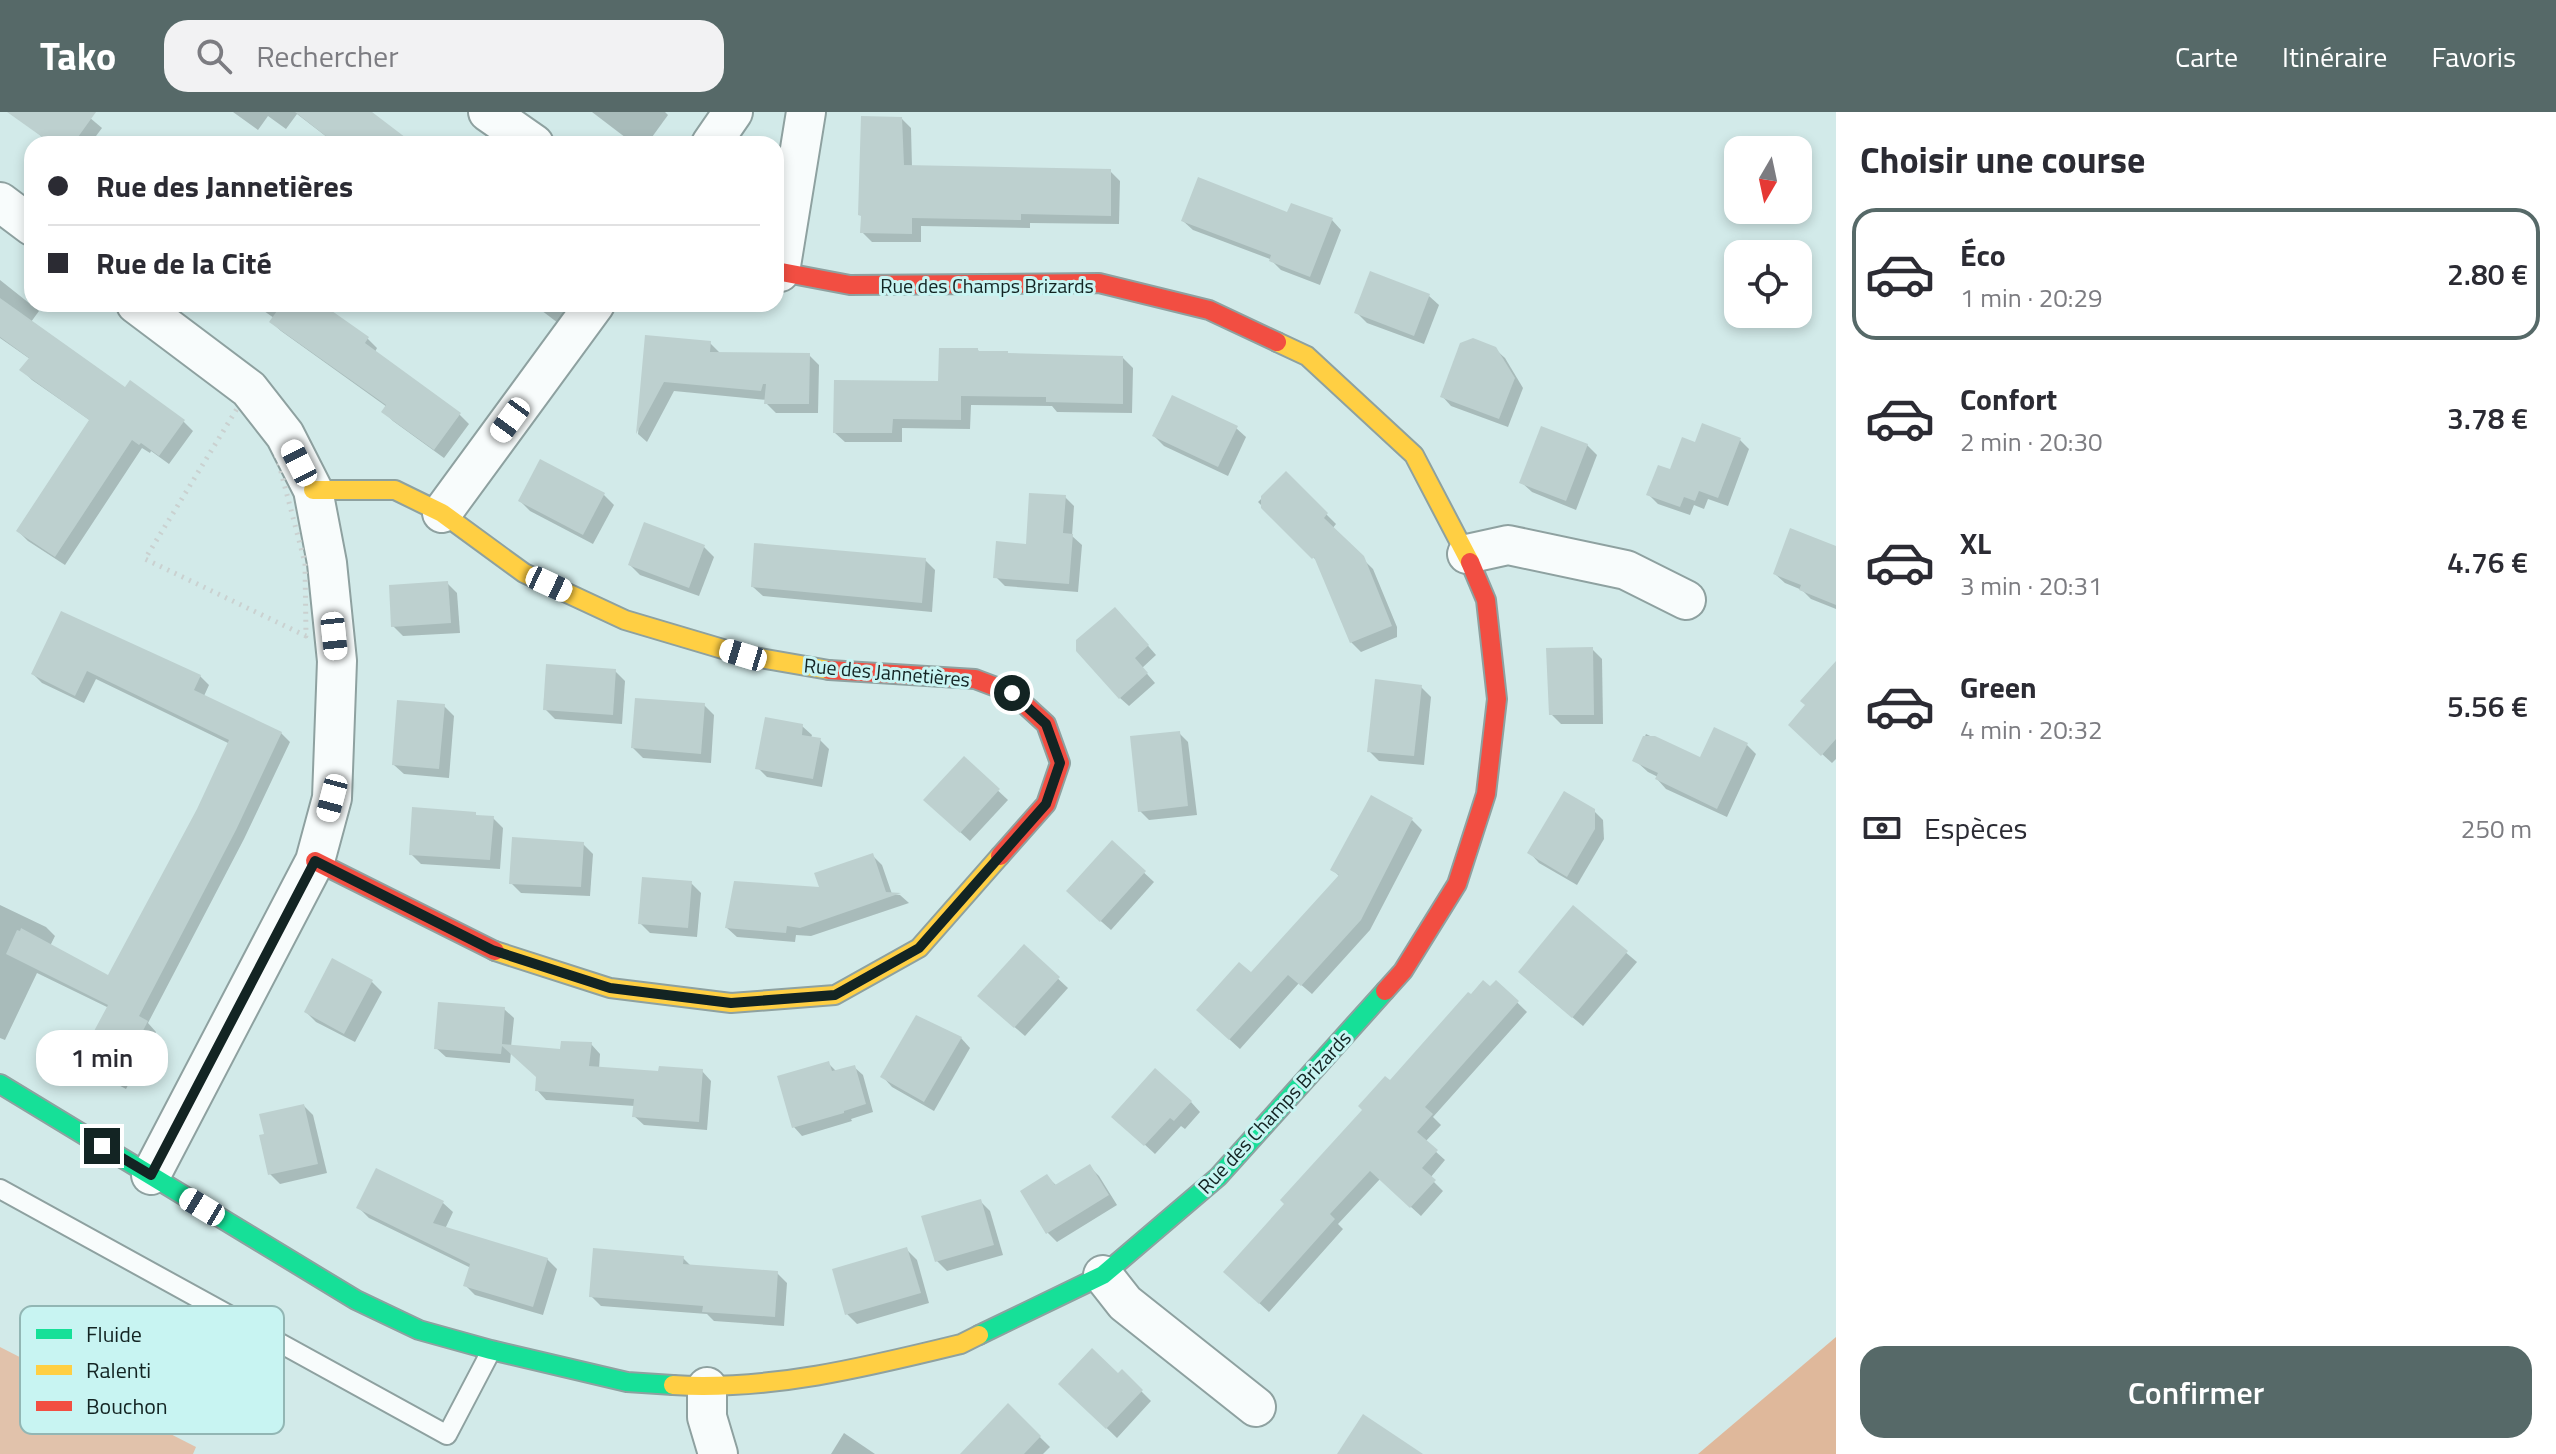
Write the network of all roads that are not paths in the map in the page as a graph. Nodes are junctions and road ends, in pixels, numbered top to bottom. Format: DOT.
graph roads {
  1 [pos="488,112"];
  2 [pos="733,112"];
  3 [pos="806,112"];
  4 [pos="522,136"];
  5 [pos="716,136"];
  6 [pos="0,202"];
  7 [pos="24,220"];
  8 [pos="784,238"];
  9 [pos="784,273"];
  10 [pos="147,312"];
  11 [pos="589,312"];
  12 [pos="313,490"];
  13 [pos="442,513"];
  14 [pos="1467,554"];
  15 [pos="1686,600"];
  16 [pos="315,861"];
  17 [pos="0,1084"];
  18 [pos="151,1175"];
  19 [pos="0,1189"];
  20 [pos="1103,1275"];
  21 [pos="213,1306"];
  22 [pos="284,1345"];
  23 [pos="491,1350"];
  24 [pos="707,1387"];
  25 [pos="1256,1407"];
  26 [pos="718,1454"];
  1 -- 4 [label="street"];
  2 -- 5 [label="street"];
  3 -- 8 [label="street, Rue des Champs Brizards"];
  6 -- 7 [label="street"];
  9 -- 14 [label="street, Rue des Champs Brizards"];
  10 -- 12 [label="street"];
  11 -- 13 [label="street"];
  12 -- 13 [label="street, Rue des Jannetières"];
  12 -- 16 [label="street"];
  13 -- 16 [label="street, Rue des Jannetières"];
  14 -- 15 [label="street"];
  14 -- 20 [label="street, Rue des Champs Brizards"];
  16 -- 18 [label="street"];
  17 -- 18 [label="street, Rue des Champs Brizards"];
  18 -- 23 [label="street, Rue des Champs Brizards"];
  19 -- 21 [label="lane"];
  20 -- 24 [label="street, Rue des Champs Brizards"];
  20 -- 25 [label="street"];
  22 -- 23 [label="lane"];
  23 -- 24 [label="street, Rue des Champs Brizards"];
  24 -- 26 [label="street"];
}
